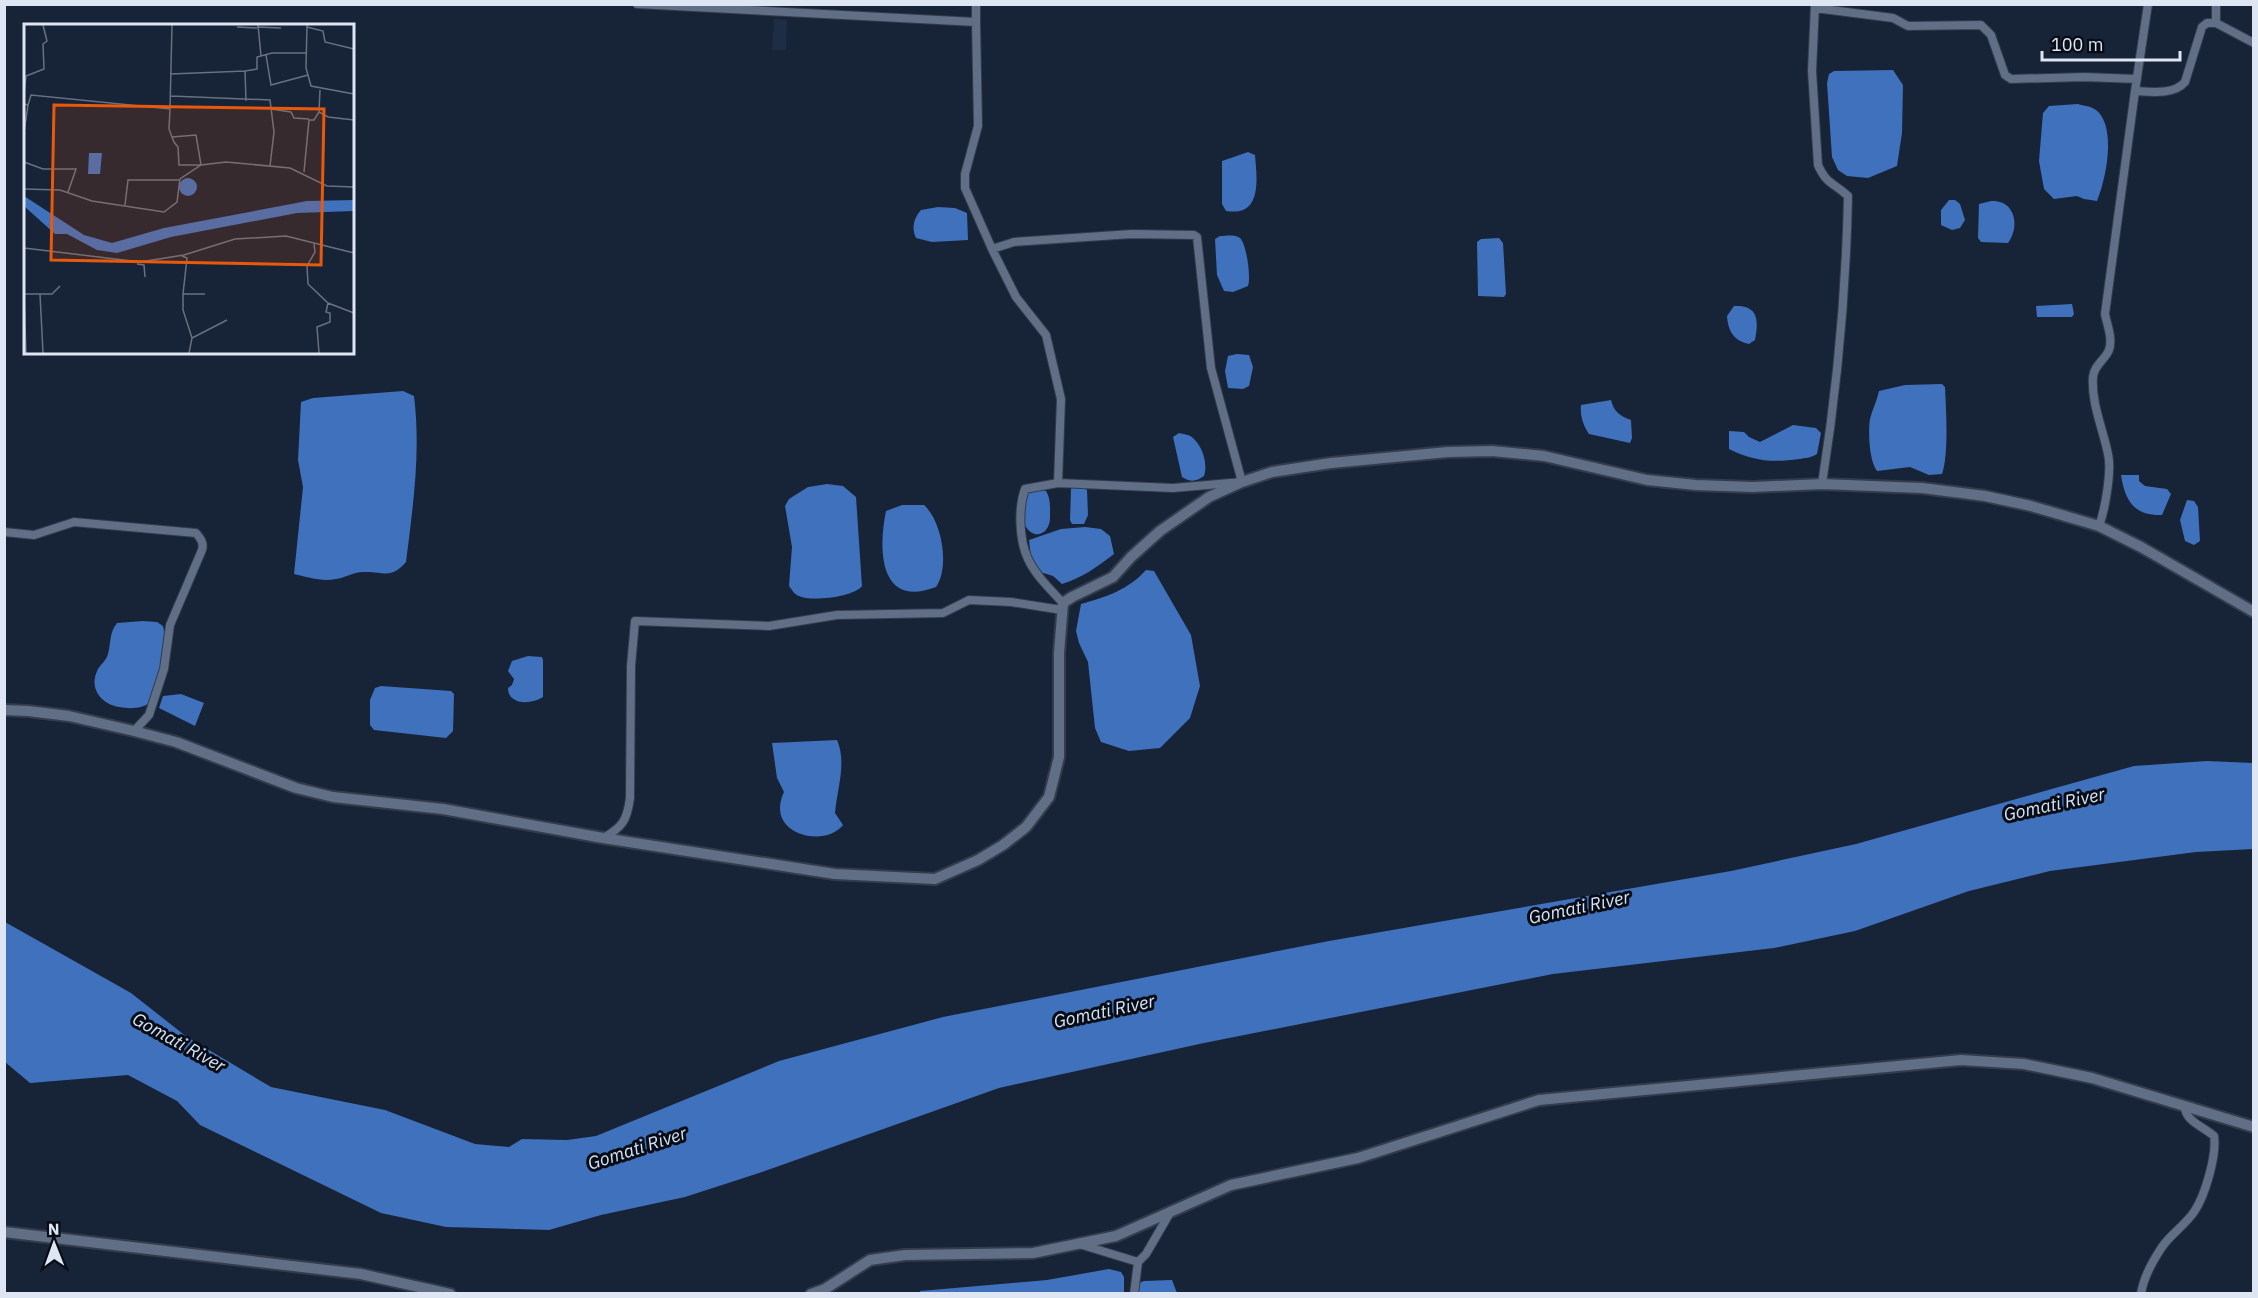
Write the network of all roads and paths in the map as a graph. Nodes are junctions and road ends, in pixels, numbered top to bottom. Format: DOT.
graph roads {
  1 [pos="637,4"];
  2 [pos="976,4"];
  3 [pos="2148,4"];
  4 [pos="2216,4"];
  5 [pos="1815,6"];
  6 [pos="976,22"];
  7 [pos="2216,23"];
  8 [pos="2253,43"];
  9 [pos="2137,79"];
  10 [pos="2135,92"];
  11 [pos="992,249"];
  12 [pos="1242,482"];
  13 [pos="1058,483"];
  14 [pos="1822,484"];
  15 [pos="2099,526"];
  16 [pos="4,532"];
  17 [pos="1062,607"];
  18 [pos="2253,612"];
  19 [pos="4,710"];
  20 [pos="134,731"];
  21 [pos="603,838"];
  22 [pos="2185,1107"];
  23 [pos="2253,1127"];
  24 [pos="1171,1211"];
  25 [pos="4,1232"];
  26 [pos="1078,1244"];
  27 [pos="1138,1262"];
  28 [pos="450,1293"];
  29 [pos="811,1293"];
  30 [pos="1134,1293"];
  31 [pos="2141,1293"];
  1 -- 6 [label="street"];
  2 -- 6 [label="street"];
  3 -- 9 [label="street"];
  4 -- 7 [label="street"];
  5 -- 9 [label="street"];
  5 -- 14 [label="street"];
  6 -- 11 [label="street"];
  7 -- 8 [label="street"];
  7 -- 10 [label="street"];
  9 -- 10 [label="street"];
  10 -- 15 [label="street"];
  11 -- 12 [label="street"];
  11 -- 13 [label="street"];
  12 -- 13 [label="street"];
  12 -- 14 [label="main road"];
  12 -- 17 [label="main road"];
  13 -- 17 [label="street"];
  14 -- 15 [label="main road"];
  15 -- 18 [label="main road"];
  16 -- 20 [label="street"];
  17 -- 21 [label="street"];
  17 -- 21 [label="main road"];
  19 -- 20 [label="main road"];
  20 -- 21 [label="main road"];
  22 -- 23 [label="main road"];
  22 -- 24 [label="main road"];
  22 -- 31 [label="street"];
  24 -- 26 [label="main road"];
  24 -- 27 [label="street"];
  25 -- 28 [label="main road"];
  26 -- 27 [label="street"];
  26 -- 29 [label="main road"];
  27 -- 30 [label="street"];
}
